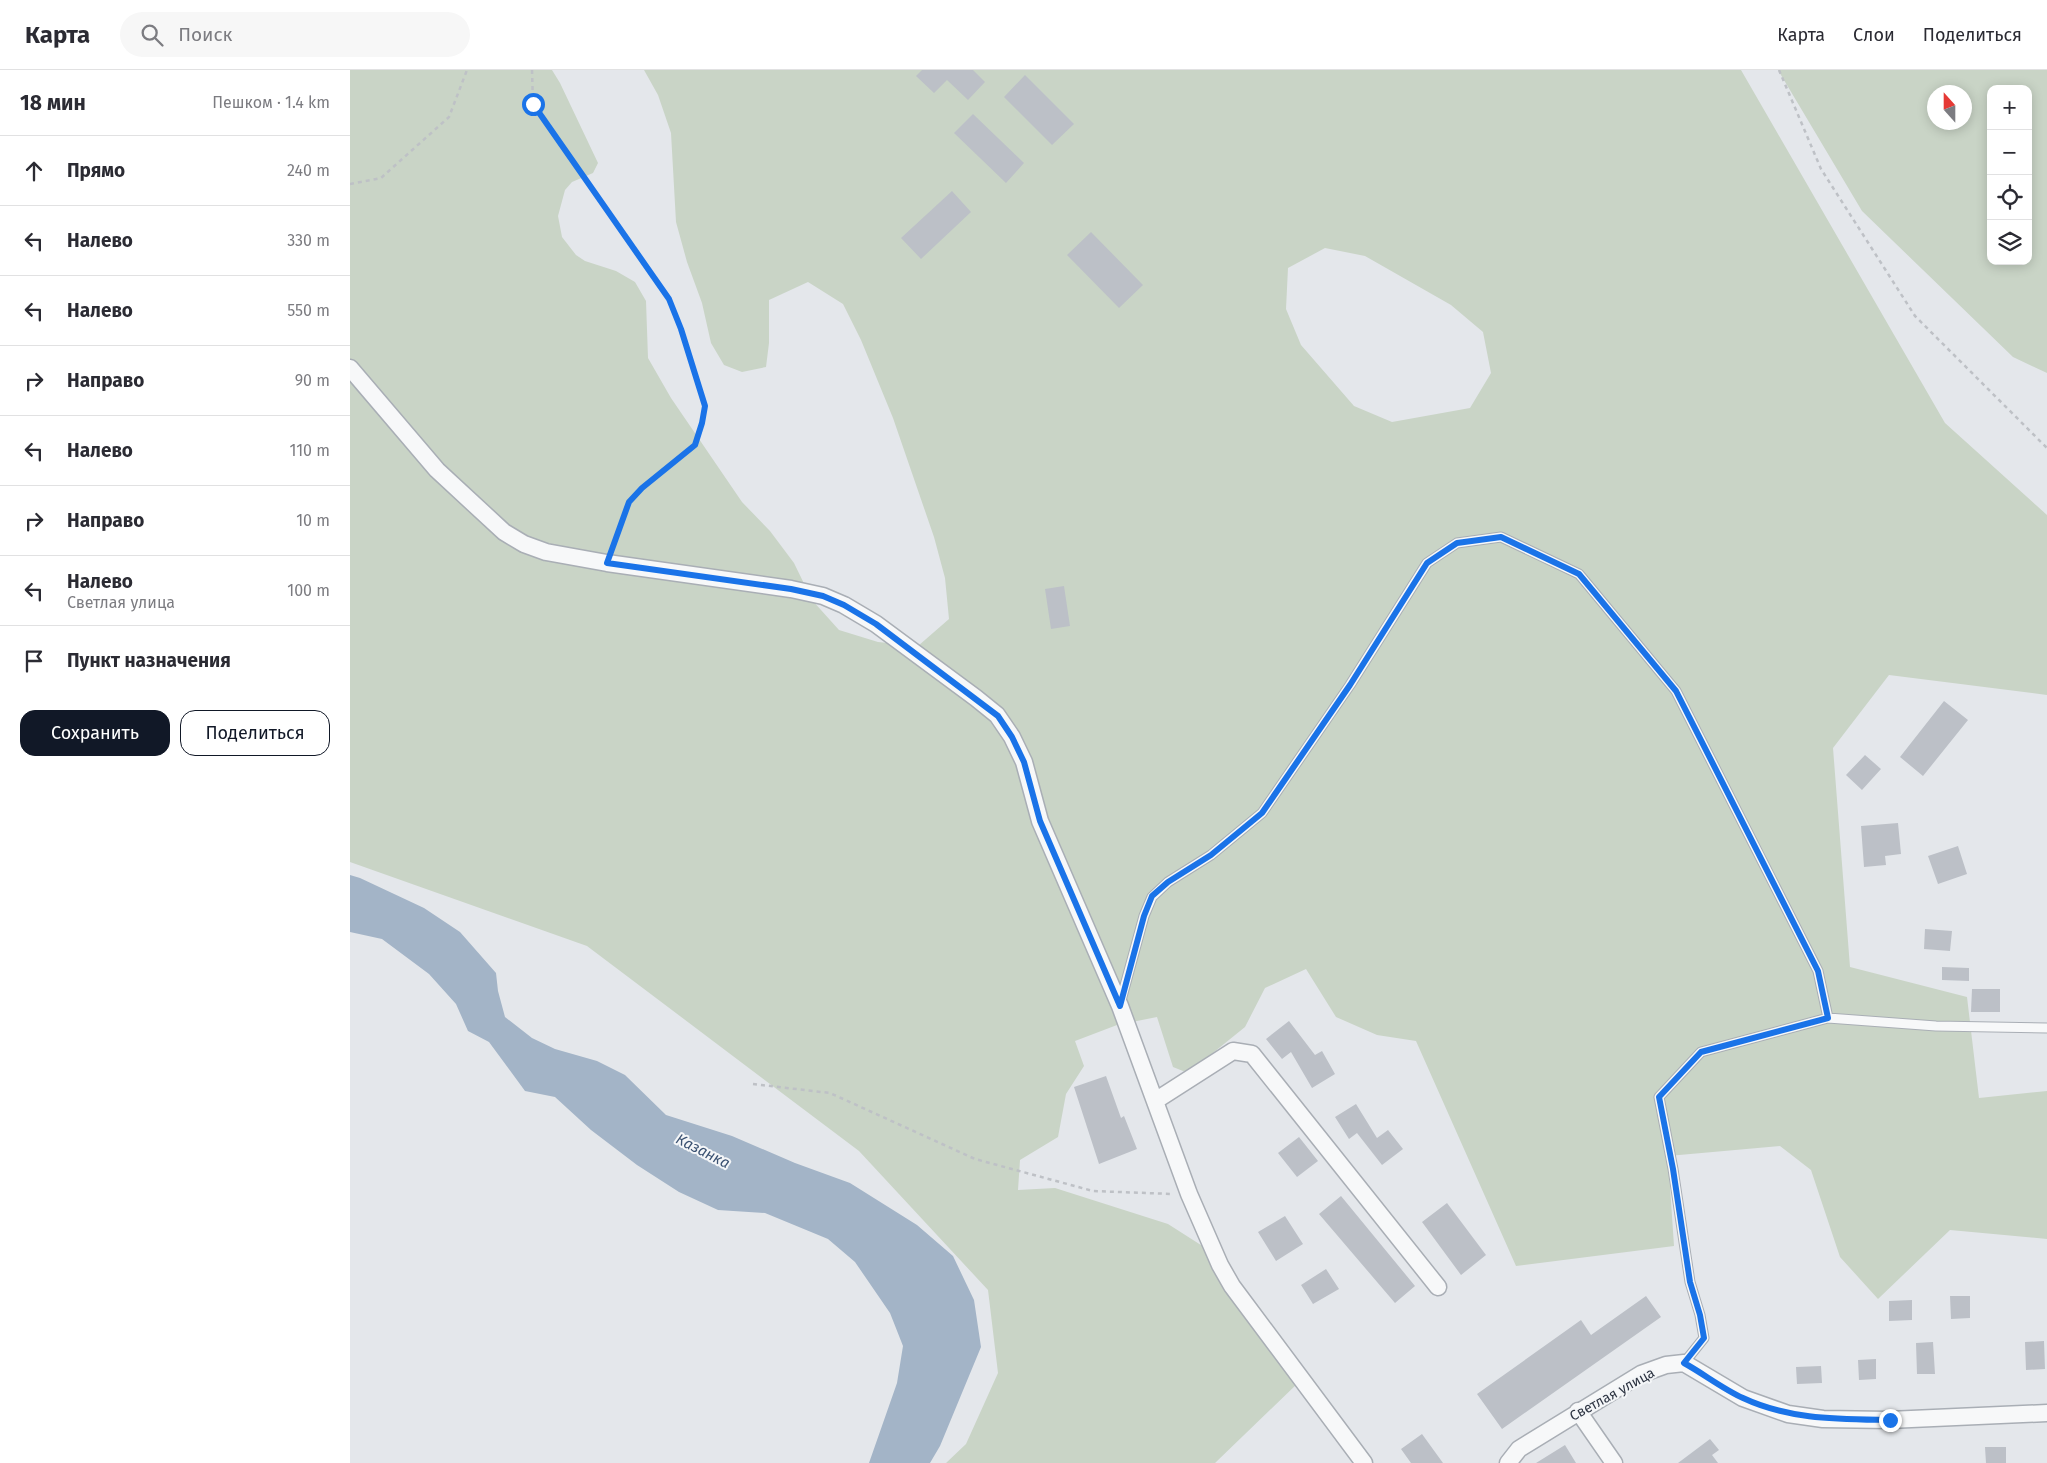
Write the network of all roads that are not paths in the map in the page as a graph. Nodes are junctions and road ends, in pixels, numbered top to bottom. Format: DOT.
graph roads {
  1 [pos="350,368"];
  2 [pos="1120,1006"];
  3 [pos="1828,1018"];
  4 [pos="2047,1028"];
  5 [pos="1155,1101"];
  6 [pos="1438,1287"];
  7 [pos="1684,1363"];
  8 [pos="1578,1411"];
  9 [pos="2047,1413"];
  10 [pos="1364,1463"];
  11 [pos="1508,1463"];
  12 [pos="1614,1463"];
  1 -- 2 [label="street"];
  2 -- 3 [label="lane"];
  2 -- 5 [label="street"];
  3 -- 4 [label="lane"];
  3 -- 7 [label="lane"];
  5 -- 6 [label="street"];
  5 -- 10 [label="street"];
  7 -- 8 [label="street, Светлая улица"];
  7 -- 9 [label="street"];
  8 -- 11 [label="street, Светлая улица"];
  8 -- 12 [label="street"];
}
